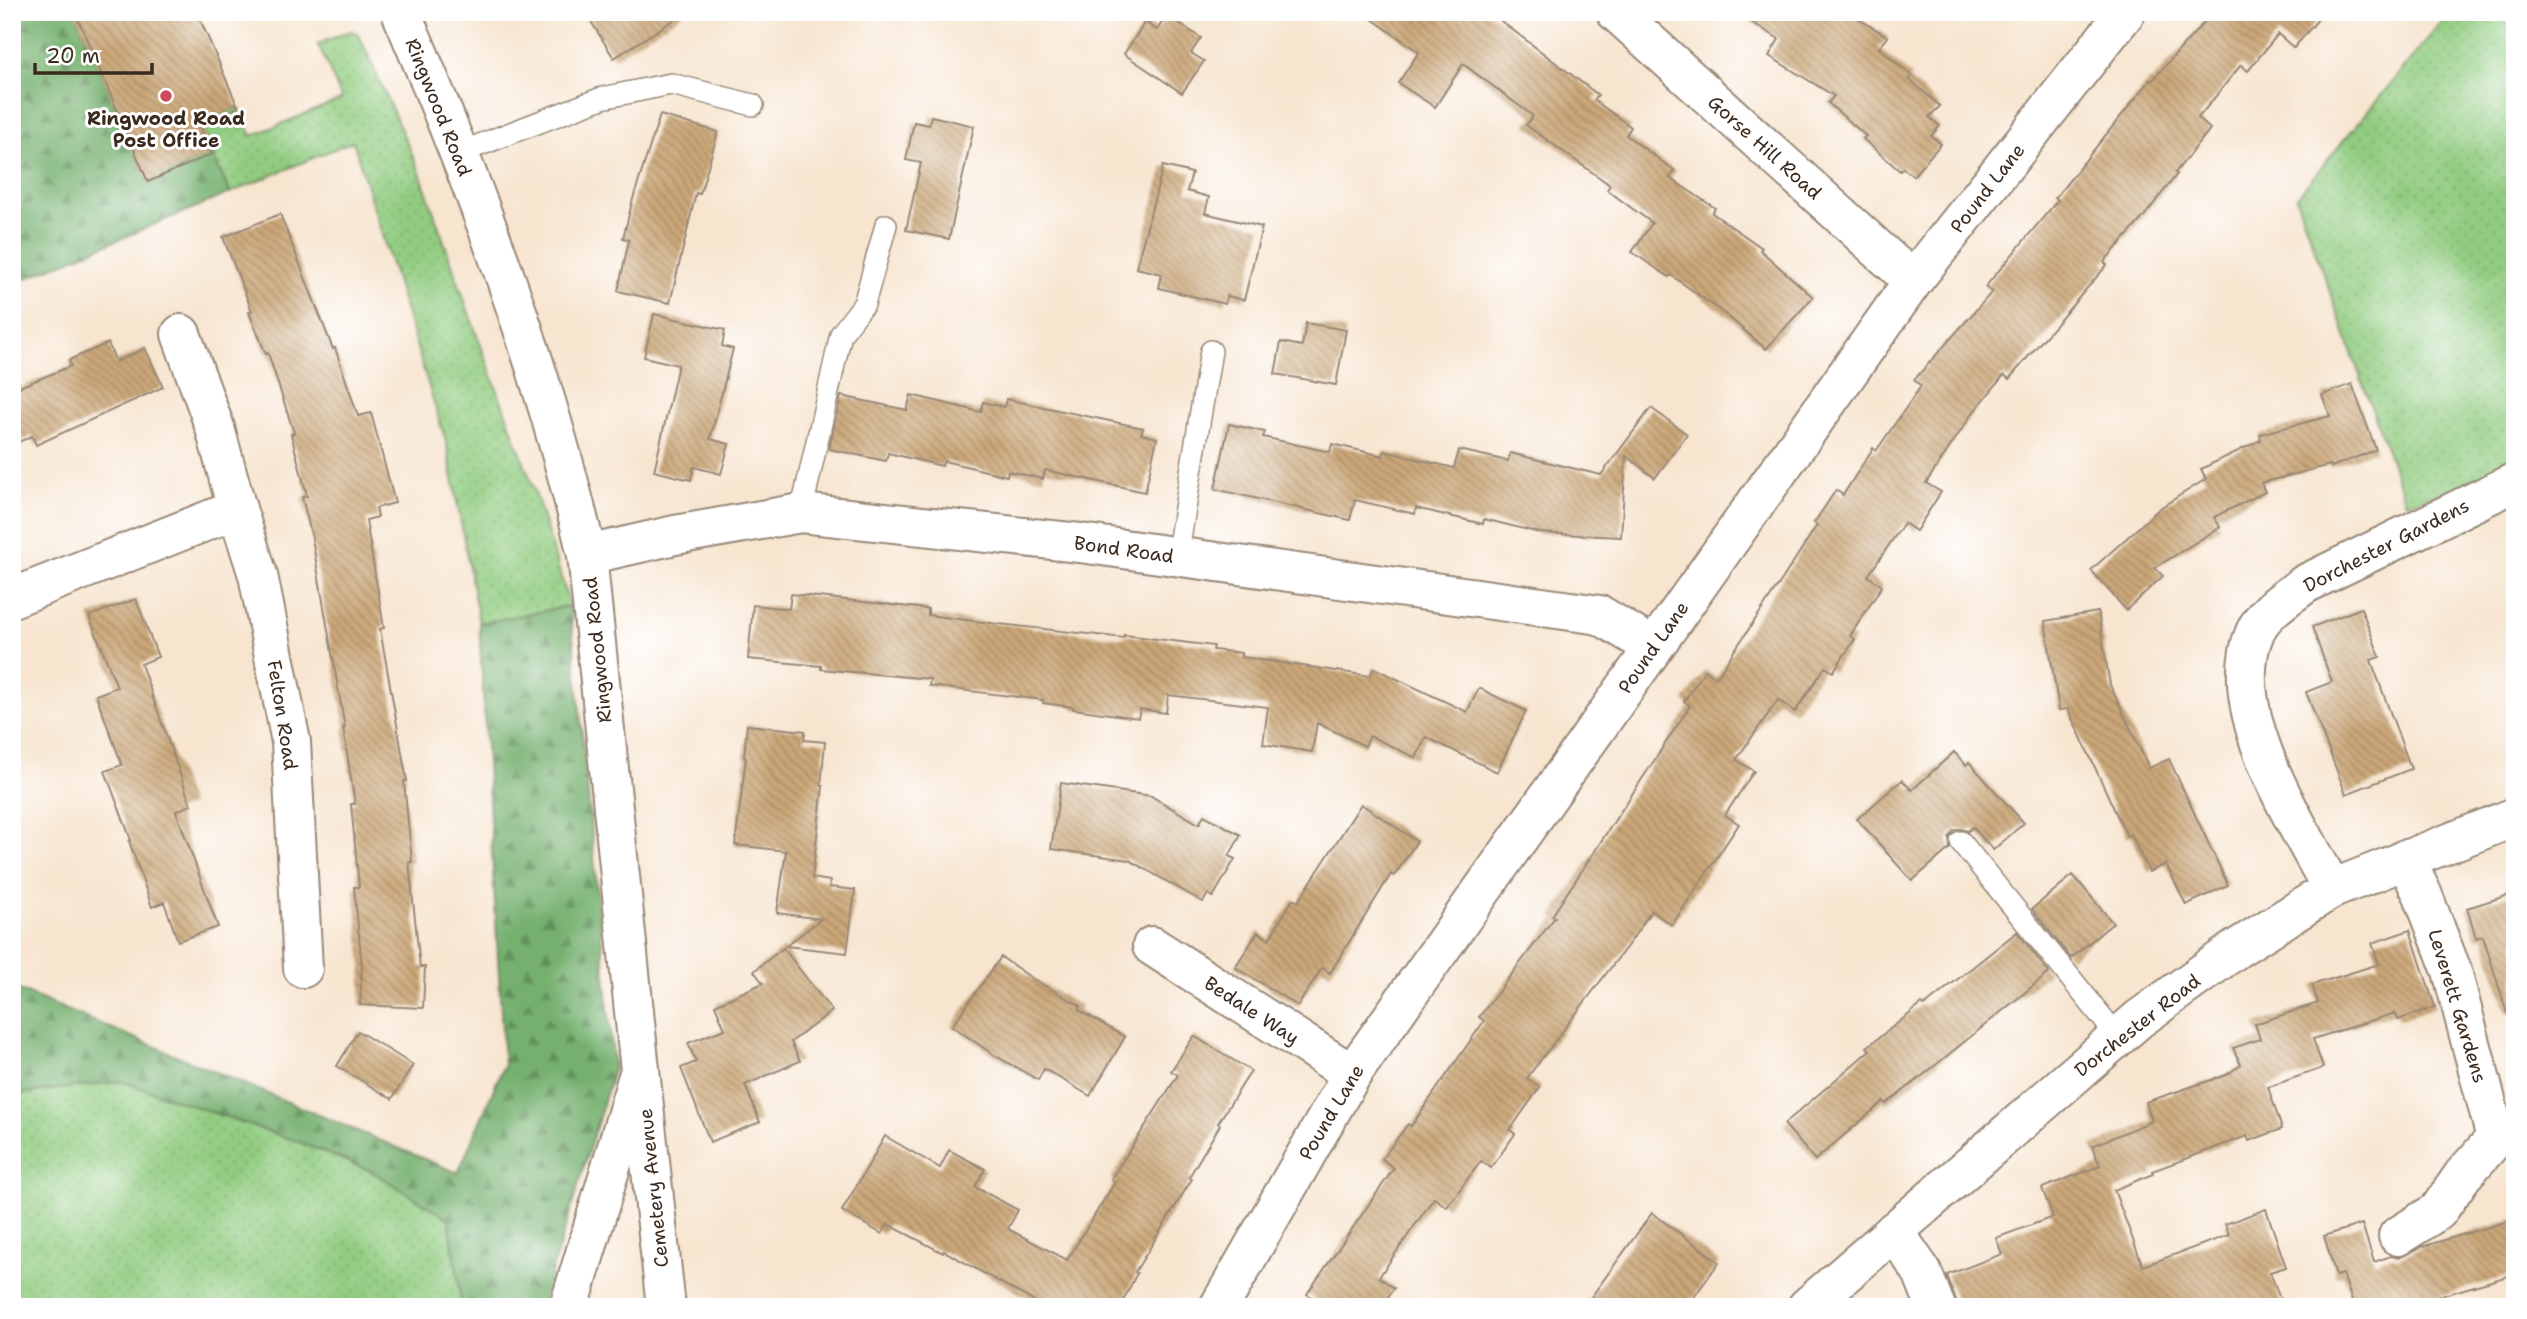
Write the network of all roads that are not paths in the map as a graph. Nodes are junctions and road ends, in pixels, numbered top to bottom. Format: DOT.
graph roads {
  1 [pos="401,12"];
  2 [pos="1616,12"];
  3 [pos="2126,12"];
  4 [pos="753,105"];
  5 [pos="459,153"];
  6 [pos="886,225"];
  7 [pos="1913,281"];
  8 [pos="181,334"];
  9 [pos="1211,351"];
  10 [pos="2515,482"];
  11 [pos="237,509"];
  12 [pos="802,513"];
  13 [pos="587,555"];
  14 [pos="1177,556"];
  15 [pos="12,598"];
  16 [pos="1653,647"];
  17 [pos="2515,817"];
  18 [pos="1961,842"];
  19 [pos="2405,859"];
  20 [pos="2332,889"];
  21 [pos="1152,946"];
  22 [pos="303,968"];
  23 [pos="2118,1037"];
  24 [pos="640,1070"];
  25 [pos="1352,1074"];
  26 [pos="2505,1136"];
  27 [pos="1894,1231"];
  28 [pos="2398,1236"];
  29 [pos="569,1307"];
  30 [pos="666,1307"];
  31 [pos="1219,1307"];
  32 [pos="1807,1307"];
  33 [pos="1936,1307"];
  1 -- 5 [label="street, Ringwood Road"];
  2 -- 7 [label="street, Gorse Hill Road"];
  3 -- 7 [label="street, Pound Lane"];
  4 -- 5 [label="lane"];
  5 -- 13 [label="street, Ringwood Road"];
  6 -- 12 [label="lane"];
  7 -- 16 [label="street, Pound Lane"];
  8 -- 11 [label="street, Felton Road"];
  9 -- 14 [label="lane"];
  10 -- 20 [label="street, Dorchester Gardens"];
  11 -- 15 [label="street"];
  11 -- 22 [label="street, Felton Road"];
  12 -- 13 [label="street, Bond Road"];
  12 -- 14 [label="street, Bond Road"];
  13 -- 24 [label="street, Ringwood Road"];
  14 -- 16 [label="street, Bond Road"];
  16 -- 25 [label="street, Pound Lane"];
  17 -- 19 [label="street, Dorchester Road"];
  18 -- 23 [label="lane"];
  19 -- 20 [label="street, Dorchester Road"];
  19 -- 26 [label="street, Leverett Gardens"];
  20 -- 23 [label="street, Dorchester Road"];
  21 -- 25 [label="street, Bedale Way"];
  23 -- 27 [label="street, Dorchester Road"];
  24 -- 29 [label="street, Ringwood Road"];
  24 -- 30 [label="street, Cemetery Avenue"];
  25 -- 31 [label="street, Pound Lane"];
  26 -- 28 [label="street"];
  27 -- 32 [label="street, Dorchester Road"];
  27 -- 33 [label="street"];
}
